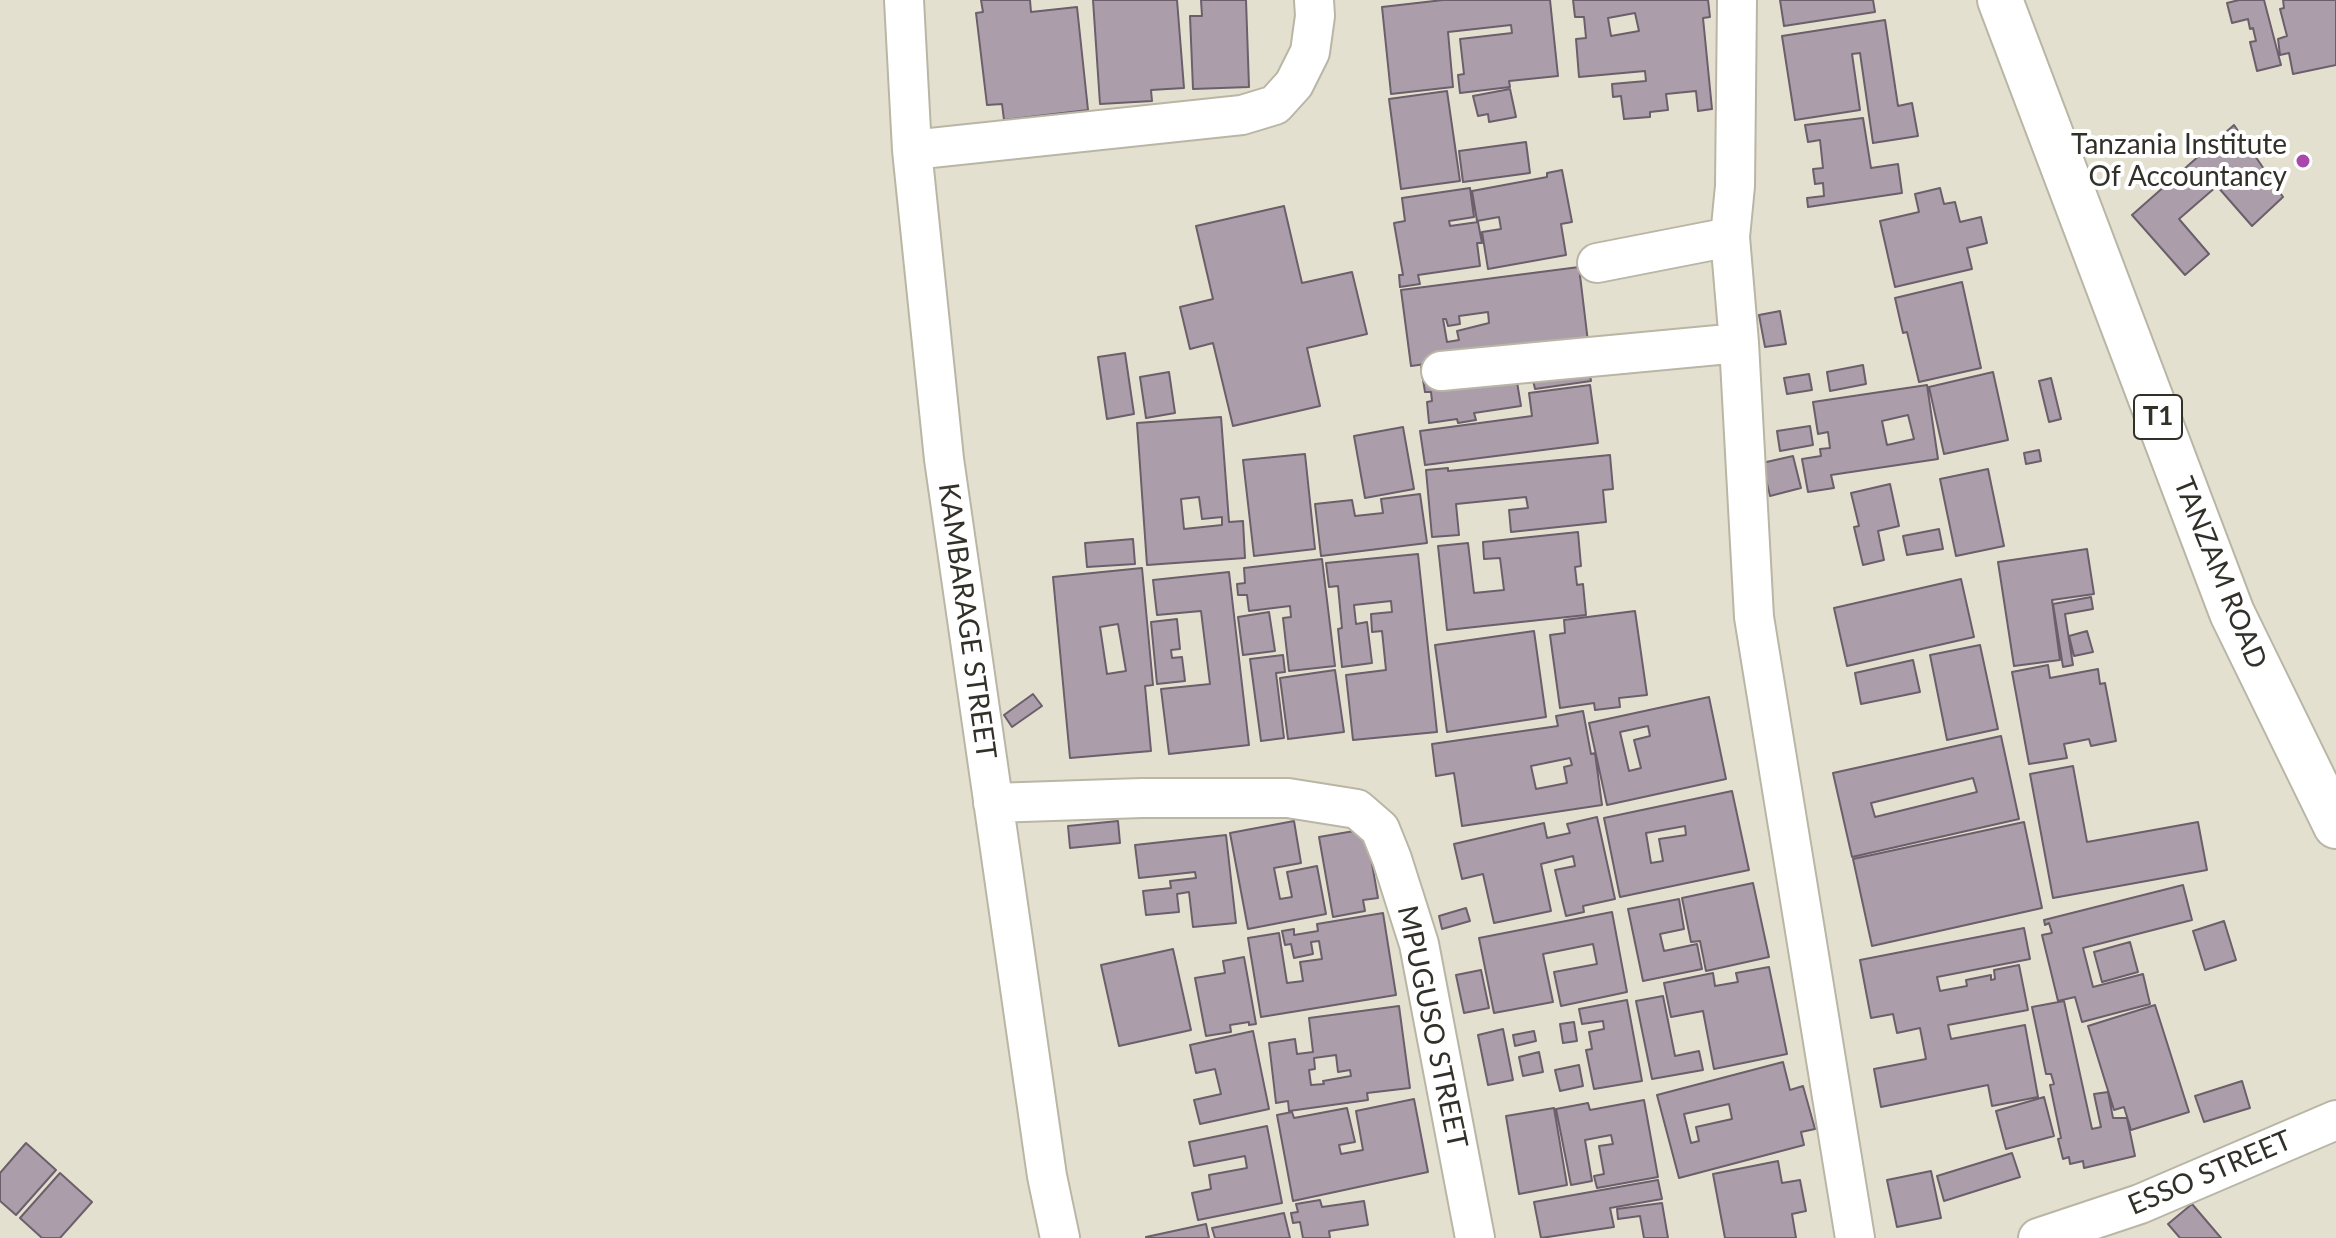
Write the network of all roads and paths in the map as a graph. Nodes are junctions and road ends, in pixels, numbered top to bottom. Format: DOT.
graph roads {
  1 [pos="904,0"];
  2 [pos="1314,0"];
  3 [pos="1737,0"];
  4 [pos="2000,0"];
  5 [pos="912,150"];
  6 [pos="1730,237"];
  7 [pos="1597,263"];
  8 [pos="1739,343"];
  9 [pos="1441,371"];
  10 [pos="993,803"];
  11 [pos="2336,826"];
  12 [pos="2336,1120"];
  13 [pos="1060,1238"];
  14 [pos="1475,1238"];
  15 [pos="1855,1238"];
  16 [pos="2038,1238"];
  1 -- 5 [label="street, KAMBARAGE STREET"];
  2 -- 5 [label="street"];
  3 -- 6 [label="street"];
  4 -- 11 [label="highway, TANZAM ROAD / T1"];
  5 -- 10 [label="street, KAMBARAGE STREET"];
  6 -- 7 [label="street"];
  6 -- 8 [label="street"];
  8 -- 9 [label="street"];
  8 -- 15 [label="street"];
  10 -- 13 [label="street, KAMBARAGE STREET"];
  10 -- 14 [label="street, MPUGUSO STREET"];
  12 -- 16 [label="street, ESSO STREET"];
}
